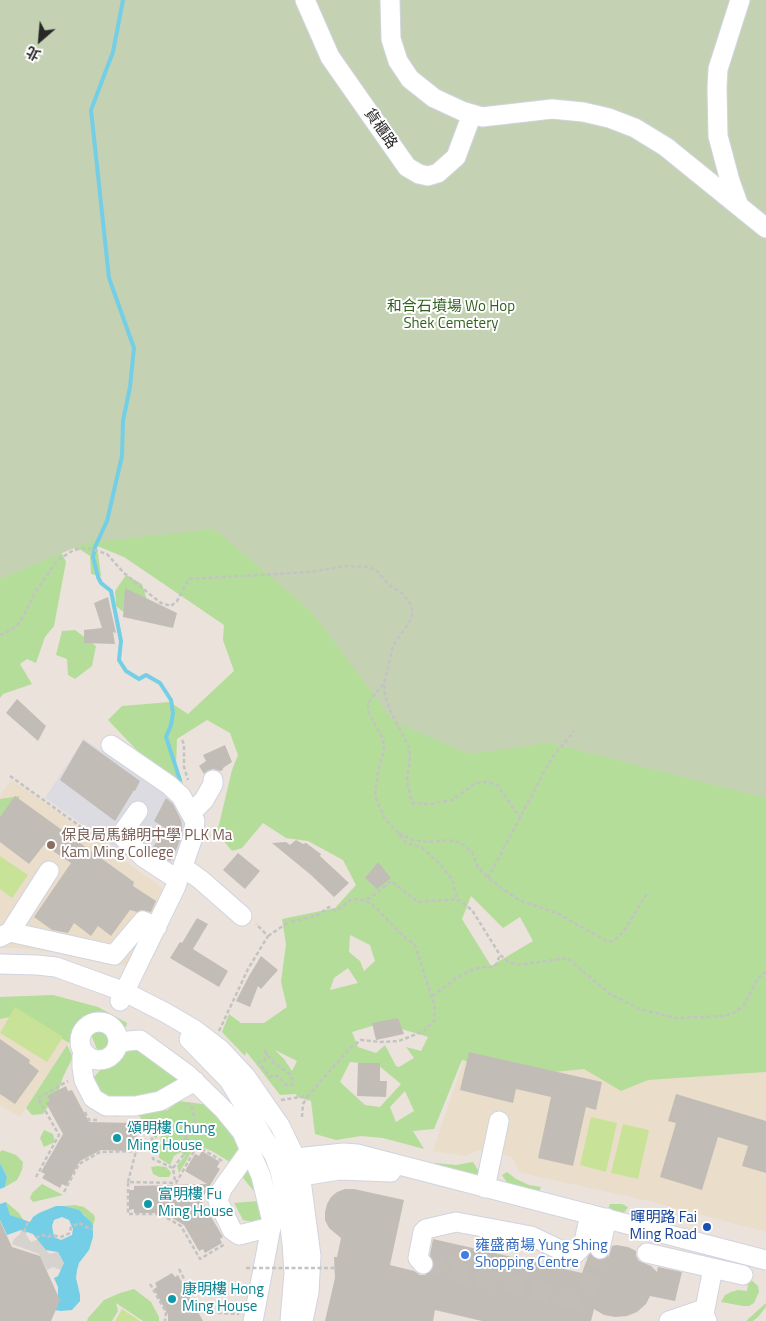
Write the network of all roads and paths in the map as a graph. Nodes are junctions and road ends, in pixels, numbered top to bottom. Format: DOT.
graph roads {
  1 [pos="305,0"];
  2 [pos="390,0"];
  3 [pos="740,0"];
  4 [pos="472,114"];
  5 [pos="739,206"];
  6 [pos="766,228"];
  7 [pos="0,635"];
  8 [pos="384,683"];
  9 [pos="574,731"];
  10 [pos="112,745"];
  11 [pos="10,776"];
  12 [pos="213,780"];
  13 [pos="138,811"];
  14 [pos="191,813"];
  15 [pos="520,818"];
  16 [pos="399,833"];
  17 [pos="110,847"];
  18 [pos="50,871"];
  19 [pos="180,874"];
  20 [pos="488,878"];
  21 [pos="647,893"];
  22 [pos="457,899"];
  23 [pos="362,900"];
  24 [pos="249,919"];
  25 [pos="157,927"];
  26 [pos="5,935"];
  27 [pos="268,936"];
  28 [pos="500,955"];
  29 [pos="0,964"];
  30 [pos="0,968"];
  31 [pos="766,972"];
  32 [pos="432,996"];
  33 [pos="122,997"];
  34 [pos="218,1034"];
  35 [pos="118,1044"];
  36 [pos="84,1053"];
  37 [pos="270,1056"];
  38 [pos="68,1081"];
  39 [pos="195,1081"];
  40 [pos="308,1096"];
  41 [pos="184,1097"];
  42 [pos="280,1100"];
  43 [pos="81,1104"];
  44 [pos="157,1114"];
  45 [pos="302,1118"];
  46 [pos="137,1119"];
  47 [pos="144,1119"];
  48 [pos="98,1120"];
  49 [pos="151,1120"];
  50 [pos="499,1121"];
  51 [pos="185,1139"];
  52 [pos="198,1146"];
  53 [pos="250,1150"];
  54 [pos="136,1151"];
  55 [pos="296,1158"];
  56 [pos="276,1160"];
  57 [pos="227,1164"];
  58 [pos="173,1168"];
  59 [pos="432,1174"];
  60 [pos="301,1176"];
  61 [pos="36,1177"];
  62 [pos="282,1179"];
  63 [pos="128,1182"];
  64 [pos="176,1183"];
  65 [pos="485,1188"];
  66 [pos="64,1192"];
  67 [pos="598,1216"];
  68 [pos="28,1221"];
  69 [pos="271,1227"];
  70 [pos="94,1229"];
  71 [pos="24,1232"];
  72 [pos="36,1238"];
  73 [pos="228,1242"];
  74 [pos="600,1249"];
  75 [pos="647,1253"];
  76 [pos="766,1260"];
  77 [pos="423,1264"];
  78 [pos="246,1268"];
  79 [pos="335,1268"];
  80 [pos="713,1268"];
  81 [pos="179,1269"];
  82 [pos="743,1275"];
  83 [pos="150,1284"];
  84 [pos="706,1315"];
  85 [pos="248,1318"];
  86 [pos="165,1321"];
  87 [pos="290,1321"];
  88 [pos="303,1321"];
  89 [pos="668,1321"];
  1 -- 4 [label="street, 貨櫃路"];
  2 -- 4 [label="street"];
  3 -- 5 [label="street"];
  4 -- 5 [label="street"];
  5 -- 6 [label="street"];
  7 -- 8 [label="path"];
  8 -- 15 [label="path"];
  8 -- 16 [label="path"];
  9 -- 15 [label="path"];
  10 -- 14 [label="street"];
  11 -- 17 [label="path"];
  12 -- 14 [label="street"];
  13 -- 19 [label="street"];
  14 -- 19 [label="street"];
  15 -- 20 [label="path"];
  16 -- 20 [label="path"];
  16 -- 22 [label="path"];
  18 -- 26 [label="street"];
  19 -- 24 [label="street"];
  19 -- 25 [label="street"];
  20 -- 21 [label="path"];
  22 -- 23 [label="path"];
  22 -- 28 [label="path"];
  23 -- 27 [label="path"];
  23 -- 32 [label="path"];
  24 -- 27 [label="path"];
  25 -- 26 [label="street"];
  25 -- 33 [label="street"];
  27 -- 34 [label="path"];
  28 -- 31 [label="path"];
  28 -- 32 [label="path"];
  29 -- 33 [label="street"];
  30 -- 33 [label="street"];
  32 -- 40 [label="path"];
  33 -- 55 [label="street"];
  33 -- 56 [label="street"];
  35 -- 36 [label="street"];
  35 -- 36 [label="street"];
  35 -- 39 [label="street"];
  36 -- 39 [label="street"];
  37 -- 37 [label="path"];
  38 -- 61 [label="path"];
  39 -- 53 [label="street"];
  40 -- 42 [label="path"];
  40 -- 45 [label="path"];
  41 -- 51 [label="path"];
  43 -- 48 [label="path"];
  44 -- 49 [label="path"];
  46 -- 54 [label="path"];
  47 -- 49 [label="path"];
  49 -- 58 [label="path"];
  50 -- 65 [label="street"];
  51 -- 52 [label="path"];
  51 -- 58 [label="path"];
  52 -- 57 [label="path"];
  52 -- 64 [label="path"];
  53 -- 69 [label="street"];
  53 -- 69 [label="street"];
  54 -- 63 [label="path"];
  54 -- 66 [label="path"];
  55 -- 56 [label="street"];
  55 -- 59 [label="street"];
  55 -- 60 [label="street"];
  56 -- 62 [label="street"];
  58 -- 64 [label="path"];
  59 -- 60 [label="street"];
  59 -- 65 [label="street"];
  60 -- 62 [label="street"];
  60 -- 88 [label="street"];
  62 -- 87 [label="street"];
  63 -- 64 [label="path"];
  63 -- 73 [label="path"];
  65 -- 67 [label="street"];
  67 -- 74 [label="street"];
  67 -- 76 [label="street"];
  67 -- 77 [label="street"];
  68 -- 71 [label="path"];
  69 -- 85 [label="street"];
  70 -- 72 [label="path"];
  75 -- 80 [label="street"];
  78 -- 79 [label="path, bridge"];
  80 -- 82 [label="street"];
  80 -- 84 [label="street"];
  81 -- 85 [label="path"];
  83 -- 86 [label="path"];
  84 -- 89 [label="street"];
}
